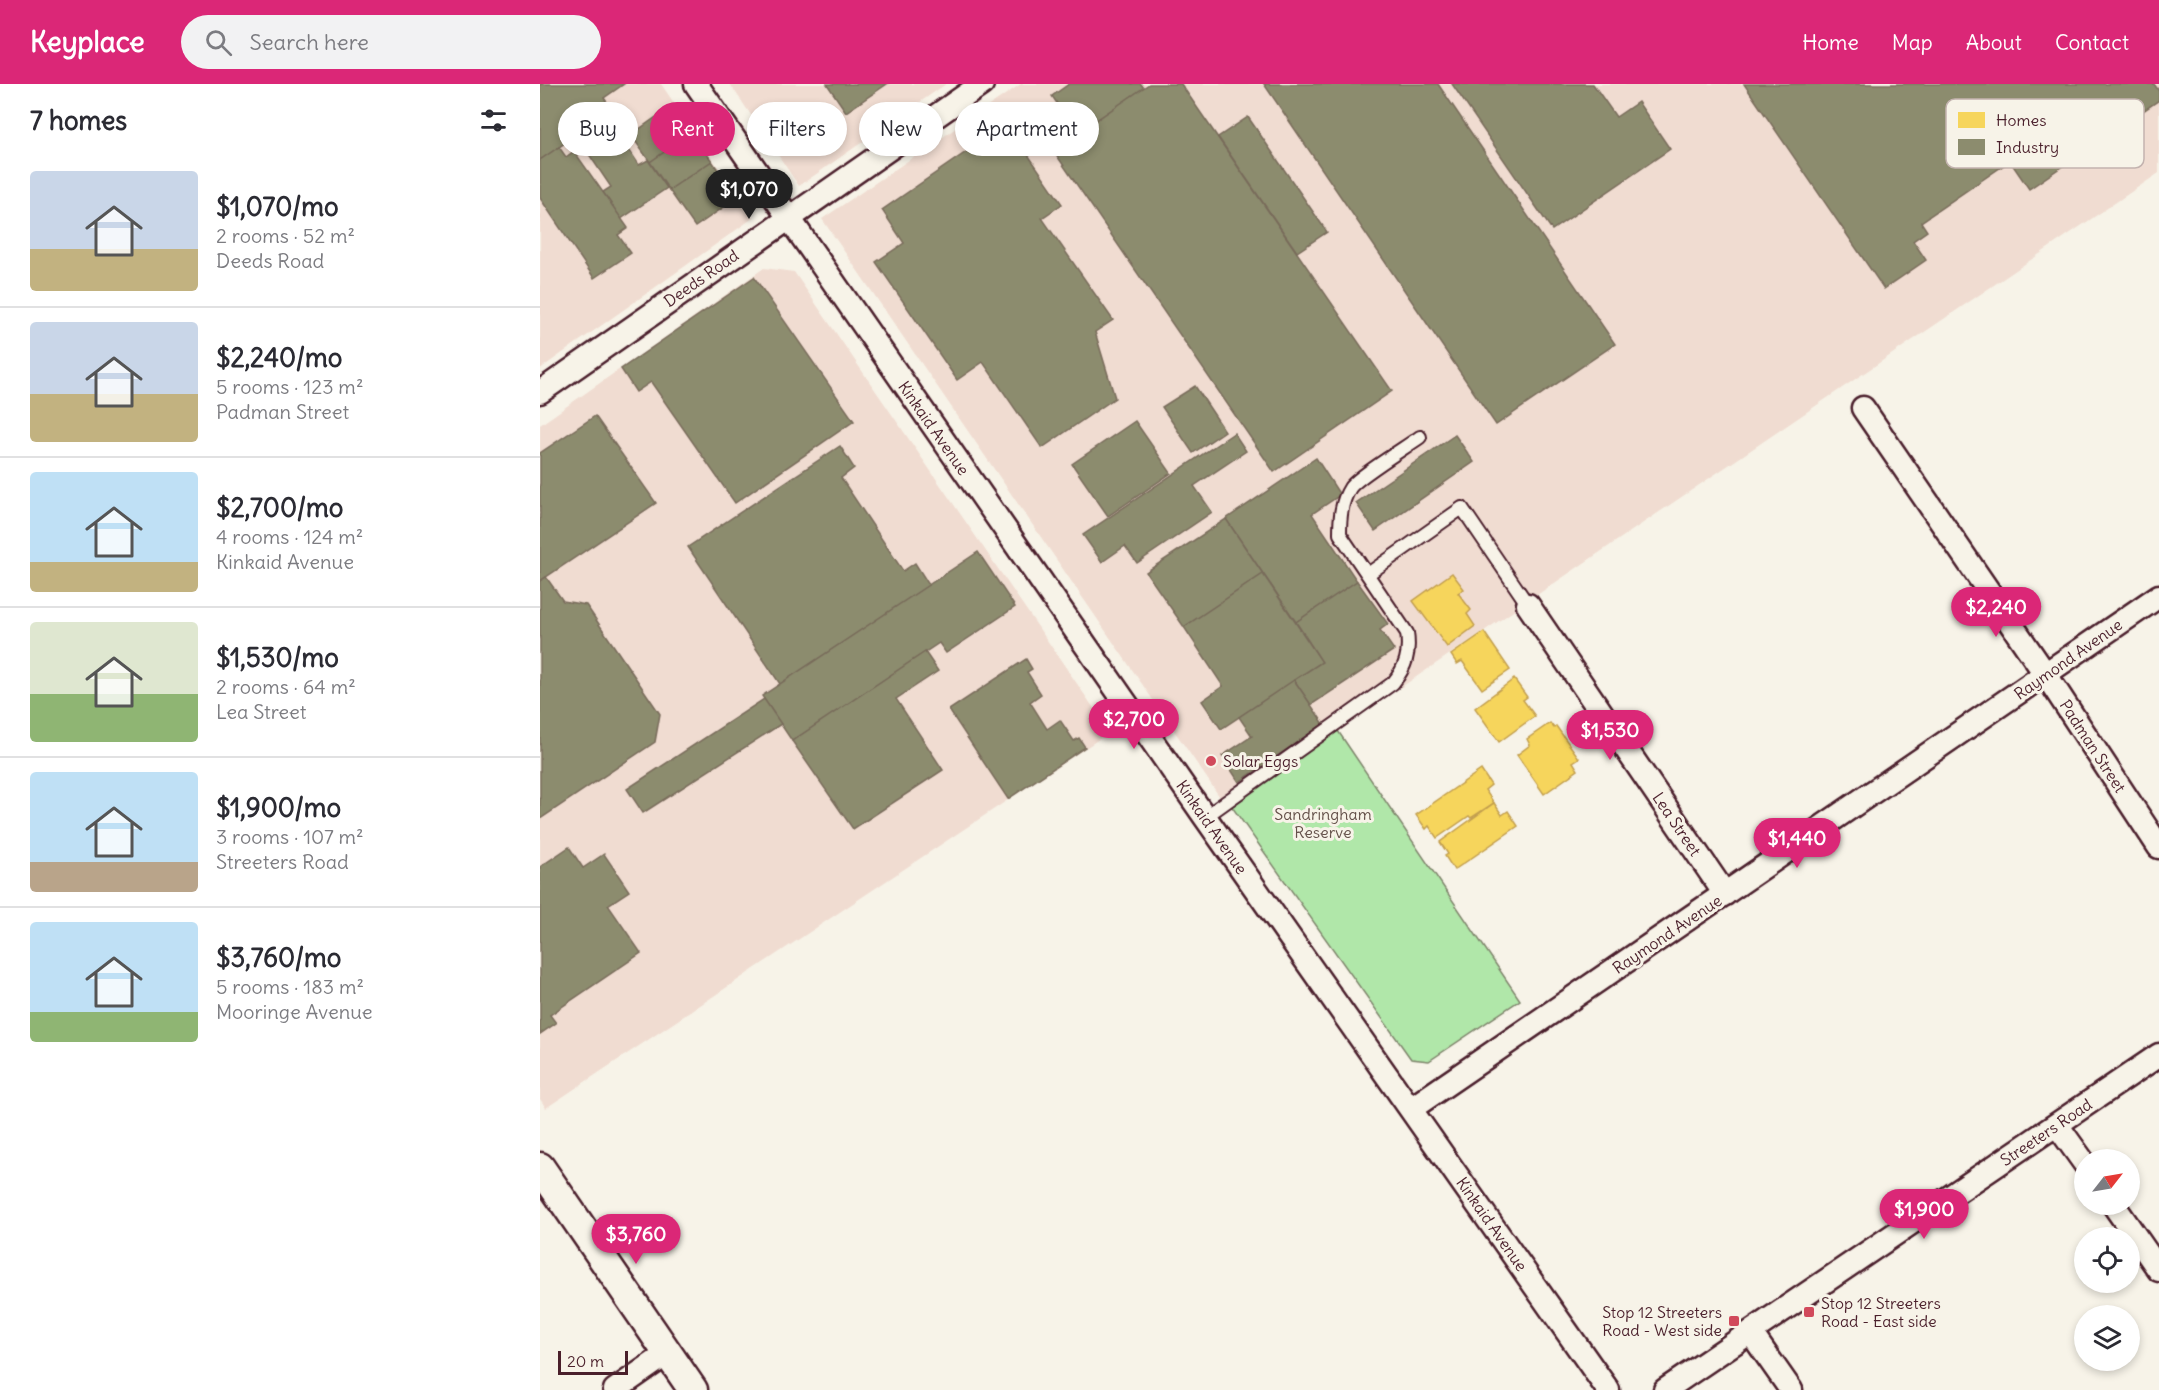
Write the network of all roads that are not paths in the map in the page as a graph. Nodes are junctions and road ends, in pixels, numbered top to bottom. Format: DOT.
graph roads {
  1 [pos="696,84"];
  2 [pos="982,84"];
  3 [pos="787,218"];
  4 [pos="540,392"];
  5 [pos="1863,408"];
  6 [pos="1420,437"];
  7 [pos="1368,574"];
  8 [pos="2159,596"];
  9 [pos="1527,605"];
  10 [pos="2046,675"];
  11 [pos="1206,817"];
  12 [pos="2159,847"];
  13 [pos="1725,894"];
  14 [pos="2159,1055"];
  15 [pos="1412,1108"];
  16 [pos="2057,1125"];
  17 [pos="2074,1149"];
  18 [pos="540,1167"];
  19 [pos="2121,1215"];
  20 [pos="2159,1270"];
  21 [pos="1752,1333"];
  22 [pos="668,1353"];
  23 [pos="615,1390"];
  24 [pos="693,1390"];
  25 [pos="1608,1390"];
  26 [pos="1665,1390"];
  27 [pos="1791,1390"];
  1 -- 3 [label="street, Kinkaid Avenue"];
  2 -- 3 [label="street, Deeds Road"];
  3 -- 4 [label="street, Deeds Road"];
  3 -- 11 [label="street, Kinkaid Avenue"];
  5 -- 10 [label="street, Padman Street"];
  6 -- 7 [label="lane"];
  7 -- 9 [label="lane"];
  7 -- 11 [label="lane"];
  8 -- 10 [label="street, Raymond Avenue"];
  9 -- 13 [label="street, Lea Street"];
  10 -- 12 [label="street, Padman Street"];
  10 -- 13 [label="street, Raymond Avenue"];
  11 -- 15 [label="street, Kinkaid Avenue"];
  13 -- 15 [label="street, Raymond Avenue"];
  14 -- 16 [label="street, Streeters Road"];
  15 -- 25 [label="street, Kinkaid Avenue"];
  16 -- 17 [label="street"];
  16 -- 21 [label="street, Streeters Road"];
  18 -- 22 [label="street"];
  19 -- 20 [label="street"];
  21 -- 26 [label="street, Streeters Road"];
  21 -- 27 [label="street"];
  22 -- 23 [label="street"];
  22 -- 24 [label="street"];
}
